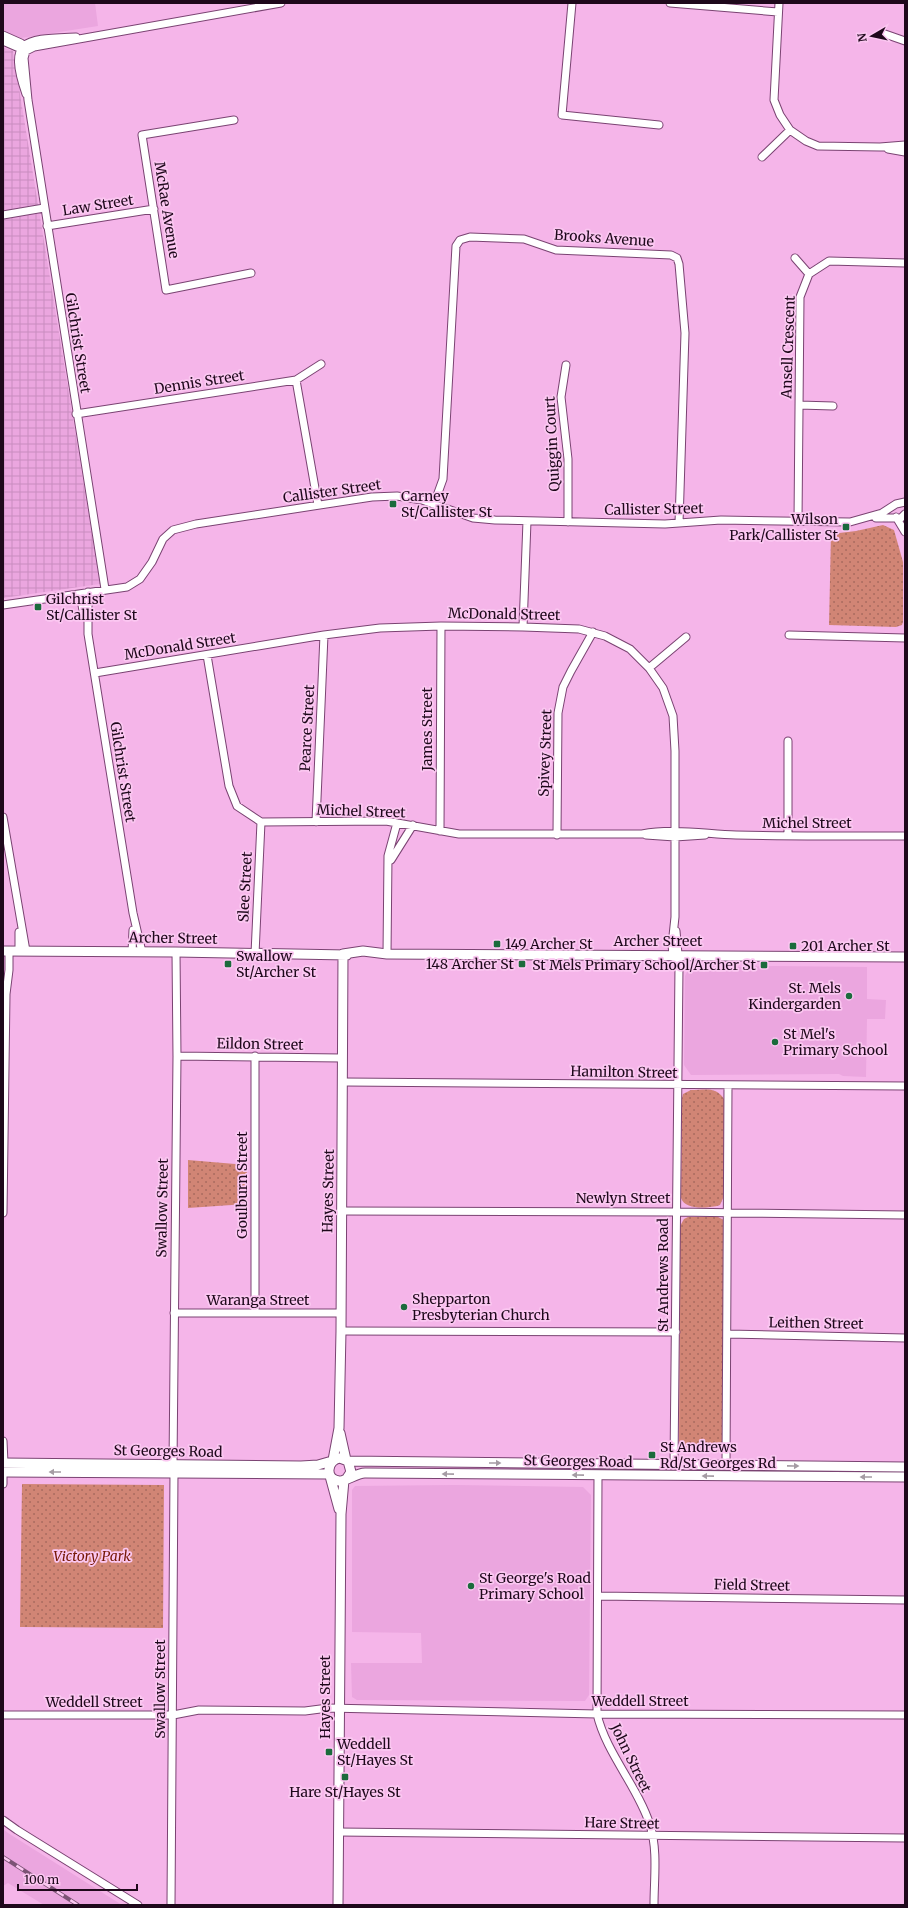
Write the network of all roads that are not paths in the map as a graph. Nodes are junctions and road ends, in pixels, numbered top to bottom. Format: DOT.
graph roads {
  1 [pos="282,3"];
  2 [pos="572,3"];
  3 [pos="670,3"];
  4 [pos="779,3"];
  5 [pos="778,12"];
  6 [pos="885,34"];
  7 [pos="3,35"];
  8 [pos="3,41"];
  9 [pos="905,41"];
  10 [pos="23,49"];
  11 [pos="234,120"];
  12 [pos="659,125"];
  13 [pos="790,130"];
  14 [pos="905,144"];
  15 [pos="880,147"];
  16 [pos="905,152"];
  17 [pos="762,158"];
  18 [pos="44,208"];
  19 [pos="154,209"];
  20 [pos="3,215"];
  21 [pos="47,226"];
  22 [pos="795,258"];
  23 [pos="905,263"];
  24 [pos="251,273"];
  25 [pos="810,274"];
  26 [pos="321,364"];
  27 [pos="566,365"];
  28 [pos="296,380"];
  29 [pos="799,405"];
  30 [pos="833,406"];
  31 [pos="76,414"];
  32 [pos="434,504"];
  33 [pos="318,505"];
  34 [pos="901,505"];
  35 [pos="905,514"];
  36 [pos="895,517"];
  37 [pos="862,519"];
  38 [pos="527,521"];
  39 [pos="798,521"];
  40 [pos="568,522"];
  41 [pos="679,524"];
  42 [pos="905,532"];
  43 [pos="105,589"];
  44 [pos="88,592"];
  45 [pos="80,594"];
  46 [pos="3,605"];
  47 [pos="441,626"];
  48 [pos="523,627"];
  49 [pos="593,632"];
  50 [pos="88,634"];
  51 [pos="324,635"];
  52 [pos="789,635"];
  53 [pos="686,637"];
  54 [pos="905,638"];
  55 [pos="206,655"];
  56 [pos="650,668"];
  57 [pos="95,673"];
  58 [pos="788,742"];
  59 [pos="3,817"];
  60 [pos="261,822"];
  61 [pos="316,822"];
  62 [pos="397,823"];
  63 [pos="413,825"];
  64 [pos="440,831"];
  65 [pos="675,834"];
  66 [pos="557,835"];
  67 [pos="788,836"];
  68 [pos="905,836"];
  69 [pos="388,865"];
  70 [pos="133,913"];
  71 [pos="6,951"];
  72 [pos="23,951"];
  73 [pos="132,952"];
  74 [pos="142,952"];
  75 [pos="176,952"];
  76 [pos="255,954"];
  77 [pos="343,954"];
  78 [pos="386,954"];
  79 [pos="905,956"];
  80 [pos="677,959"];
  81 [pos="3,978"];
  82 [pos="6,994"];
  83 [pos="177,1056"];
  84 [pos="255,1056"];
  85 [pos="342,1058"];
  86 [pos="344,1082"];
  87 [pos="728,1085"];
  88 [pos="677,1086"];
  89 [pos="905,1086"];
  90 [pos="341,1211"];
  91 [pos="676,1212"];
  92 [pos="3,1213"];
  93 [pos="728,1213"];
  94 [pos="905,1215"];
  95 [pos="174,1313"];
  96 [pos="255,1313"];
  97 [pos="341,1313"];
  98 [pos="341,1331"];
  99 [pos="676,1332"];
  100 [pos="727,1334"];
  101 [pos="905,1338"];
  102 [pos="339,1428"];
  103 [pos="3,1441"];
  104 [pos="333,1460"];
  105 [pos="347,1460"];
  106 [pos="372,1462"];
  107 [pos="398,1462"];
  108 [pos="3,1463"];
  109 [pos="471,1463"];
  110 [pos="598,1464"];
  111 [pos="664,1465"];
  112 [pos="674,1465"];
  113 [pos="726,1465"];
  114 [pos="850,1466"];
  115 [pos="905,1467"];
  116 [pos="40,1468"];
  117 [pos="173,1469"];
  118 [pos="304,1470"];
  119 [pos="3,1472"];
  120 [pos="372,1473"];
  121 [pos="397,1473"];
  122 [pos="471,1474"];
  123 [pos="330,1475"];
  124 [pos="598,1475"];
  125 [pos="664,1476"];
  126 [pos="726,1476"];
  127 [pos="850,1477"];
  128 [pos="905,1478"];
  129 [pos="346,1479"];
  130 [pos="3,1484"];
  131 [pos="341,1514"];
  132 [pos="598,1596"];
  133 [pos="905,1600"];
  134 [pos="339,1711"];
  135 [pos="597,1714"];
  136 [pos="3,1715"];
  137 [pos="173,1715"];
  138 [pos="905,1715"];
  139 [pos="3,1820"];
  140 [pos="338,1832"];
  141 [pos="652,1837"];
  142 [pos="905,1838"];
  143 [pos="138,1905"];
  144 [pos="171,1905"];
  145 [pos="338,1905"];
  146 [pos="654,1905"];
  1 -- 10 [label="street"];
  2 -- 12 [label="street"];
  3 -- 5 [label="street"];
  4 -- 5 [label="street"];
  5 -- 13 [label="street"];
  6 -- 9 [label="street"];
  7 -- 10 [label="street"];
  8 -- 10 [label="street"];
  10 -- 18 [label="street, Gilchrist Street"];
  11 -- 19 [label="street, McRae Avenue"];
  13 -- 15 [label="street"];
  13 -- 17 [label="street"];
  14 -- 15 [label="street"];
  15 -- 16 [label="street"];
  18 -- 20 [label="street"];
  18 -- 21 [label="street, Gilchrist Street"];
  19 -- 21 [label="street, Law Street"];
  19 -- 24 [label="street, McRae Avenue"];
  21 -- 31 [label="street, Gilchrist Street"];
  22 -- 25 [label="street"];
  23 -- 25 [label="street"];
  25 -- 29 [label="street, Ansell Crescent"];
  26 -- 28 [label="street, Dennis Street"];
  27 -- 40 [label="street, Quiggin Court"];
  28 -- 31 [label="street, Dennis Street"];
  28 -- 33 [label="street"];
  29 -- 30 [label="street"];
  29 -- 39 [label="street, Ansell Crescent"];
  31 -- 43 [label="street, Gilchrist Street"];
  32 -- 33 [label="street, Callister Street"];
  32 -- 38 [label="street, Callister Street"];
  32 -- 41 [label="street, Brooks Avenue"];
  33 -- 43 [label="street, Callister Street"];
  34 -- 36 [label="street, Callister Street"];
  34 -- 37 [label="street, Callister Street"];
  35 -- 36 [label="street, Callister Street"];
  36 -- 37 [label="street, Callister Street"];
  36 -- 42 [label="street"];
  37 -- 39 [label="street, Callister Street"];
  38 -- 40 [label="street, Callister Street"];
  38 -- 48 [label="street"];
  39 -- 41 [label="street, Callister Street"];
  40 -- 41 [label="street, Callister Street"];
  43 -- 44 [label="street, Callister Street"];
  44 -- 45 [label="street, Callister Street"];
  44 -- 50 [label="street, Gilchrist Street"];
  45 -- 46 [label="street, Callister Street"];
  45 -- 50 [label="street, Gilchrist Street"];
  47 -- 48 [label="street, McDonald Street"];
  47 -- 51 [label="street, McDonald Street"];
  47 -- 64 [label="street, James Street"];
  48 -- 49 [label="street, McDonald Street"];
  49 -- 56 [label="street, McDonald Street"];
  49 -- 66 [label="street, Spivey Street"];
  50 -- 57 [label="street, Gilchrist Street"];
  51 -- 55 [label="street, McDonald Street"];
  51 -- 61 [label="street, Pearce Street"];
  52 -- 54 [label="street"];
  53 -- 56 [label="street"];
  55 -- 57 [label="street, McDonald Street"];
  55 -- 60 [label="street"];
  56 -- 65 [label="street, McDonald Street"];
  57 -- 70 [label="street, Gilchrist Street"];
  58 -- 67 [label="street"];
  59 -- 72 [label="street"];
  60 -- 61 [label="street, Michel Street"];
  60 -- 76 [label="street, Slee Street"];
  61 -- 62 [label="street, Michel Street"];
  62 -- 63 [label="street, Michel Street"];
  62 -- 69 [label="street"];
  63 -- 64 [label="street, Michel Street"];
  63 -- 69 [label="street"];
  64 -- 66 [label="street, Michel Street"];
  65 -- 66 [label="street, Michel Street"];
  65 -- 67 [label="street, Michel Street"];
  65 -- 80 [label="street, McDonald Street"];
  67 -- 68 [label="street, Michel Street"];
  69 -- 78 [label="street"];
  70 -- 73 [label="street, Gilchrist Street"];
  70 -- 74 [label="street, Gilchrist Street"];
  71 -- 72 [label="street, Archer Street"];
  71 -- 82 [label="street"];
  72 -- 73 [label="street, Archer Street"];
  73 -- 74 [label="street, Archer Street"];
  74 -- 75 [label="street, Archer Street"];
  75 -- 76 [label="street, Archer Street"];
  75 -- 83 [label="street, Swallow Street"];
  76 -- 77 [label="street, Archer Street"];
  77 -- 78 [label="street, Archer Street"];
  77 -- 85 [label="street, Hayes Street"];
  78 -- 80 [label="street, Archer Street"];
  79 -- 80 [label="street, Archer Street"];
  80 -- 88 [label="street, St Andrews Road"];
  81 -- 82 [label="street"];
  82 -- 92 [label="street"];
  83 -- 84 [label="street, Eildon Street"];
  83 -- 95 [label="street, Swallow Street"];
  84 -- 85 [label="street, Eildon Street"];
  84 -- 96 [label="street, Goulburn Street"];
  85 -- 86 [label="street, Hayes Street"];
  86 -- 88 [label="street, Hamilton Street"];
  86 -- 90 [label="street, Hayes Street"];
  87 -- 88 [label="street, Hamilton Street"];
  87 -- 89 [label="street, Hamilton Street"];
  87 -- 93 [label="street"];
  88 -- 91 [label="street, St Andrews Road"];
  90 -- 91 [label="street, Newlyn Street"];
  90 -- 97 [label="street, Hayes Street"];
  91 -- 93 [label="street, Newlyn Street"];
  91 -- 99 [label="street, St Andrews Road"];
  93 -- 94 [label="street, Newlyn Street"];
  93 -- 100 [label="street"];
  95 -- 96 [label="street, Waranga Street"];
  95 -- 117 [label="street, Swallow Street"];
  96 -- 97 [label="street, Waranga Street"];
  97 -- 98 [label="street, Hayes Street"];
  98 -- 99 [label="street"];
  98 -- 102 [label="street, Hayes Street"];
  99 -- 112 [label="street, St Andrews Road"];
  100 -- 101 [label="street, Leithen Street"];
  100 -- 113 [label="street"];
  102 -- 104 [label="street, Hayes Street"];
  102 -- 105 [label="street, Hayes Street"];
  103 -- 108 [label="street"];
  104 -- 105 [label="street"];
  104 -- 118 [label="street, St Georges Road"];
  104 -- 123 [label="street"];
  105 -- 106 [label="street, St Georges Road"];
  105 -- 129 [label="street"];
  106 -- 107 [label="street, St Georges Road"];
  106 -- 120 [label="street"];
  107 -- 109 [label="street, St Georges Road"];
  107 -- 121 [label="street"];
  108 -- 116 [label="street, St Georges Road"];
  108 -- 119 [label="street"];
  109 -- 110 [label="street, St Georges Road, one-way"];
  109 -- 122 [label="street"];
  110 -- 111 [label="street, St Georges Road"];
  110 -- 124 [label="street"];
  111 -- 112 [label="street, St Georges Road"];
  111 -- 125 [label="street"];
  112 -- 113 [label="street, St Georges Road"];
  113 -- 114 [label="street, St Georges Road, one-way"];
  113 -- 126 [label="street"];
  114 -- 115 [label="street, St Georges Road"];
  114 -- 127 [label="street"];
  116 -- 117 [label="street, St Georges Road"];
  116 -- 119 [label="street, St Georges Road"];
  117 -- 118 [label="street, St Georges Road"];
  117 -- 137 [label="street, Swallow Street"];
  118 -- 123 [label="street, St Georges Road"];
  119 -- 130 [label="street"];
  120 -- 121 [label="street, St Georges Road"];
  120 -- 129 [label="street, St Georges Road"];
  122 -- 121 [label="street, St Georges Road, one-way"];
  124 -- 122 [label="street, St Georges Road, one-way"];
  123 -- 129 [label="street"];
  123 -- 131 [label="street, Hayes Street"];
  124 -- 125 [label="street, St Georges Road"];
  124 -- 132 [label="street, John Street"];
  126 -- 125 [label="street, St Georges Road, one-way"];
  126 -- 127 [label="street, St Georges Road"];
  128 -- 127 [label="street, St Georges Road, one-way"];
  129 -- 131 [label="street, Hayes Street"];
  131 -- 134 [label="street, Hayes Street"];
  132 -- 133 [label="street, Field Street"];
  132 -- 135 [label="street, John Street"];
  134 -- 135 [label="street, Weddell Street"];
  134 -- 137 [label="street, Weddell Street"];
  134 -- 140 [label="street, Hayes Street"];
  135 -- 138 [label="street, Weddell Street"];
  135 -- 141 [label="street, John Street"];
  136 -- 137 [label="street, Weddell Street"];
  137 -- 144 [label="street, Swallow Street"];
  139 -- 143 [label="street"];
  140 -- 141 [label="street, Hare Street"];
  140 -- 145 [label="street, Hayes Street"];
  141 -- 142 [label="street, Hare Street"];
  141 -- 146 [label="street, John Street"];
}
